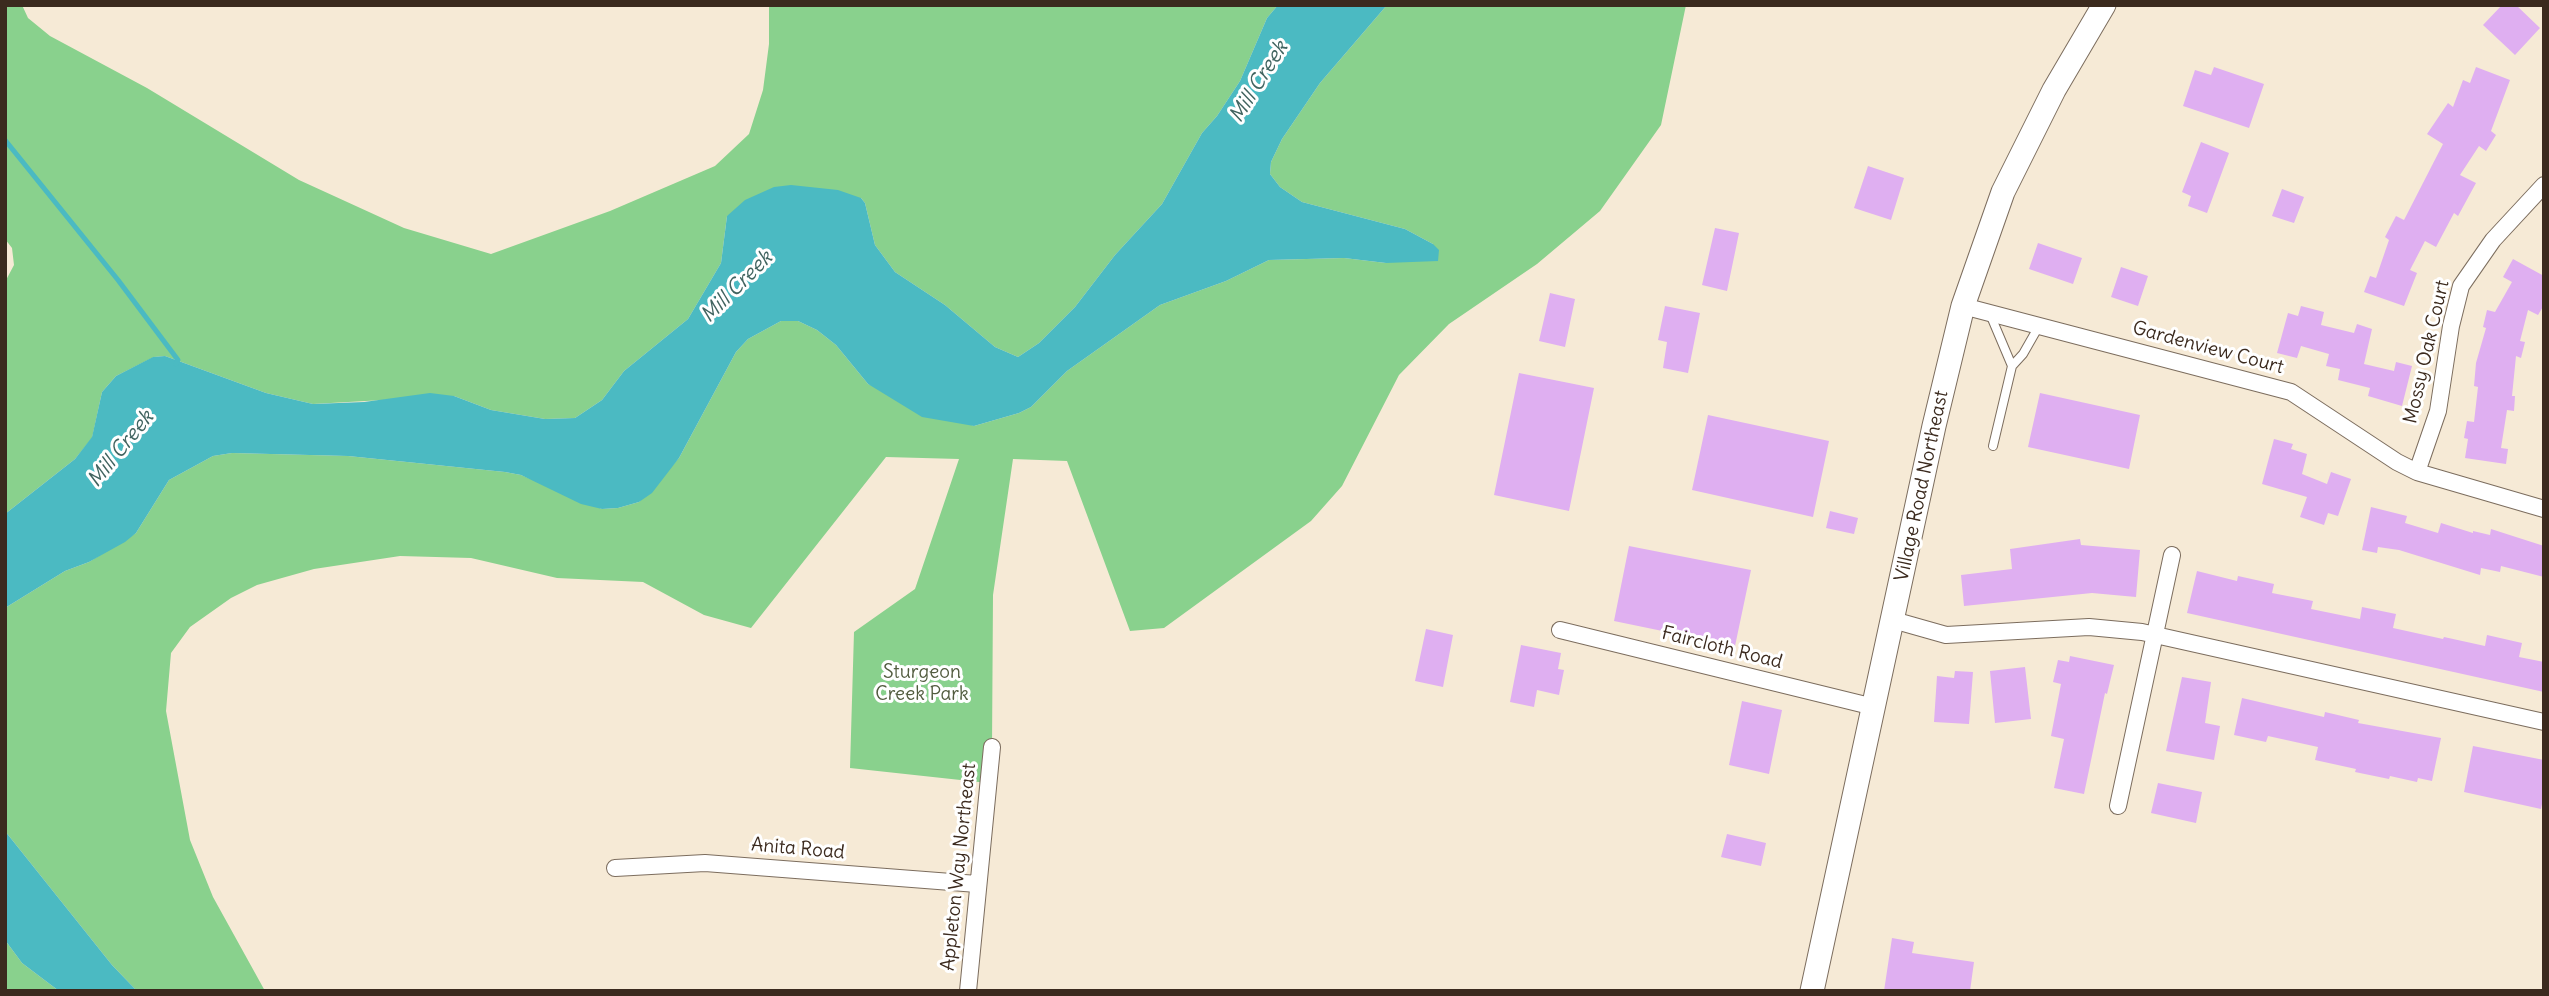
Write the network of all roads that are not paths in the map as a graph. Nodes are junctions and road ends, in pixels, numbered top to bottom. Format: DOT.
graph roads {
  1 [pos="2104,5"];
  2 [pos="2544,185"];
  3 [pos="1963,306"];
  4 [pos="1990,314"];
  5 [pos="2039,326"];
  6 [pos="2012,366"];
  7 [pos="1993,446"];
  8 [pos="2417,472"];
  9 [pos="2544,509"];
  10 [pos="2172,555"];
  11 [pos="1893,620"];
  12 [pos="1560,630"];
  13 [pos="2153,635"];
  14 [pos="1874,707"];
  15 [pos="2544,722"];
  16 [pos="992,747"];
  17 [pos="2118,806"];
  18 [pos="615,869"];
  19 [pos="977,884"];
  20 [pos="968,991"];
  21 [pos="1812,991"];
  1 -- 3 [label="main road, Village Road Northeast"];
  2 -- 8 [label="street, Mossy Oak Court"];
  3 -- 4 [label="street, Gardenview Court"];
  3 -- 11 [label="main road, Village Road Northeast"];
  4 -- 5 [label="street, Gardenview Court"];
  4 -- 6 [label="lane"];
  5 -- 6 [label="lane"];
  5 -- 8 [label="street, Gardenview Court"];
  6 -- 7 [label="lane"];
  8 -- 9 [label="street, Gardenview Court"];
  10 -- 13 [label="street"];
  11 -- 13 [label="street"];
  11 -- 14 [label="main road, Village Road Northeast"];
  12 -- 14 [label="street, Faircloth Road"];
  13 -- 15 [label="street"];
  13 -- 17 [label="street"];
  14 -- 21 [label="main road, Village Road Northeast"];
  16 -- 19 [label="street, Appleton Way Northeast"];
  18 -- 19 [label="street, Anita Road"];
  19 -- 20 [label="street, Appleton Way Northeast"];
}
